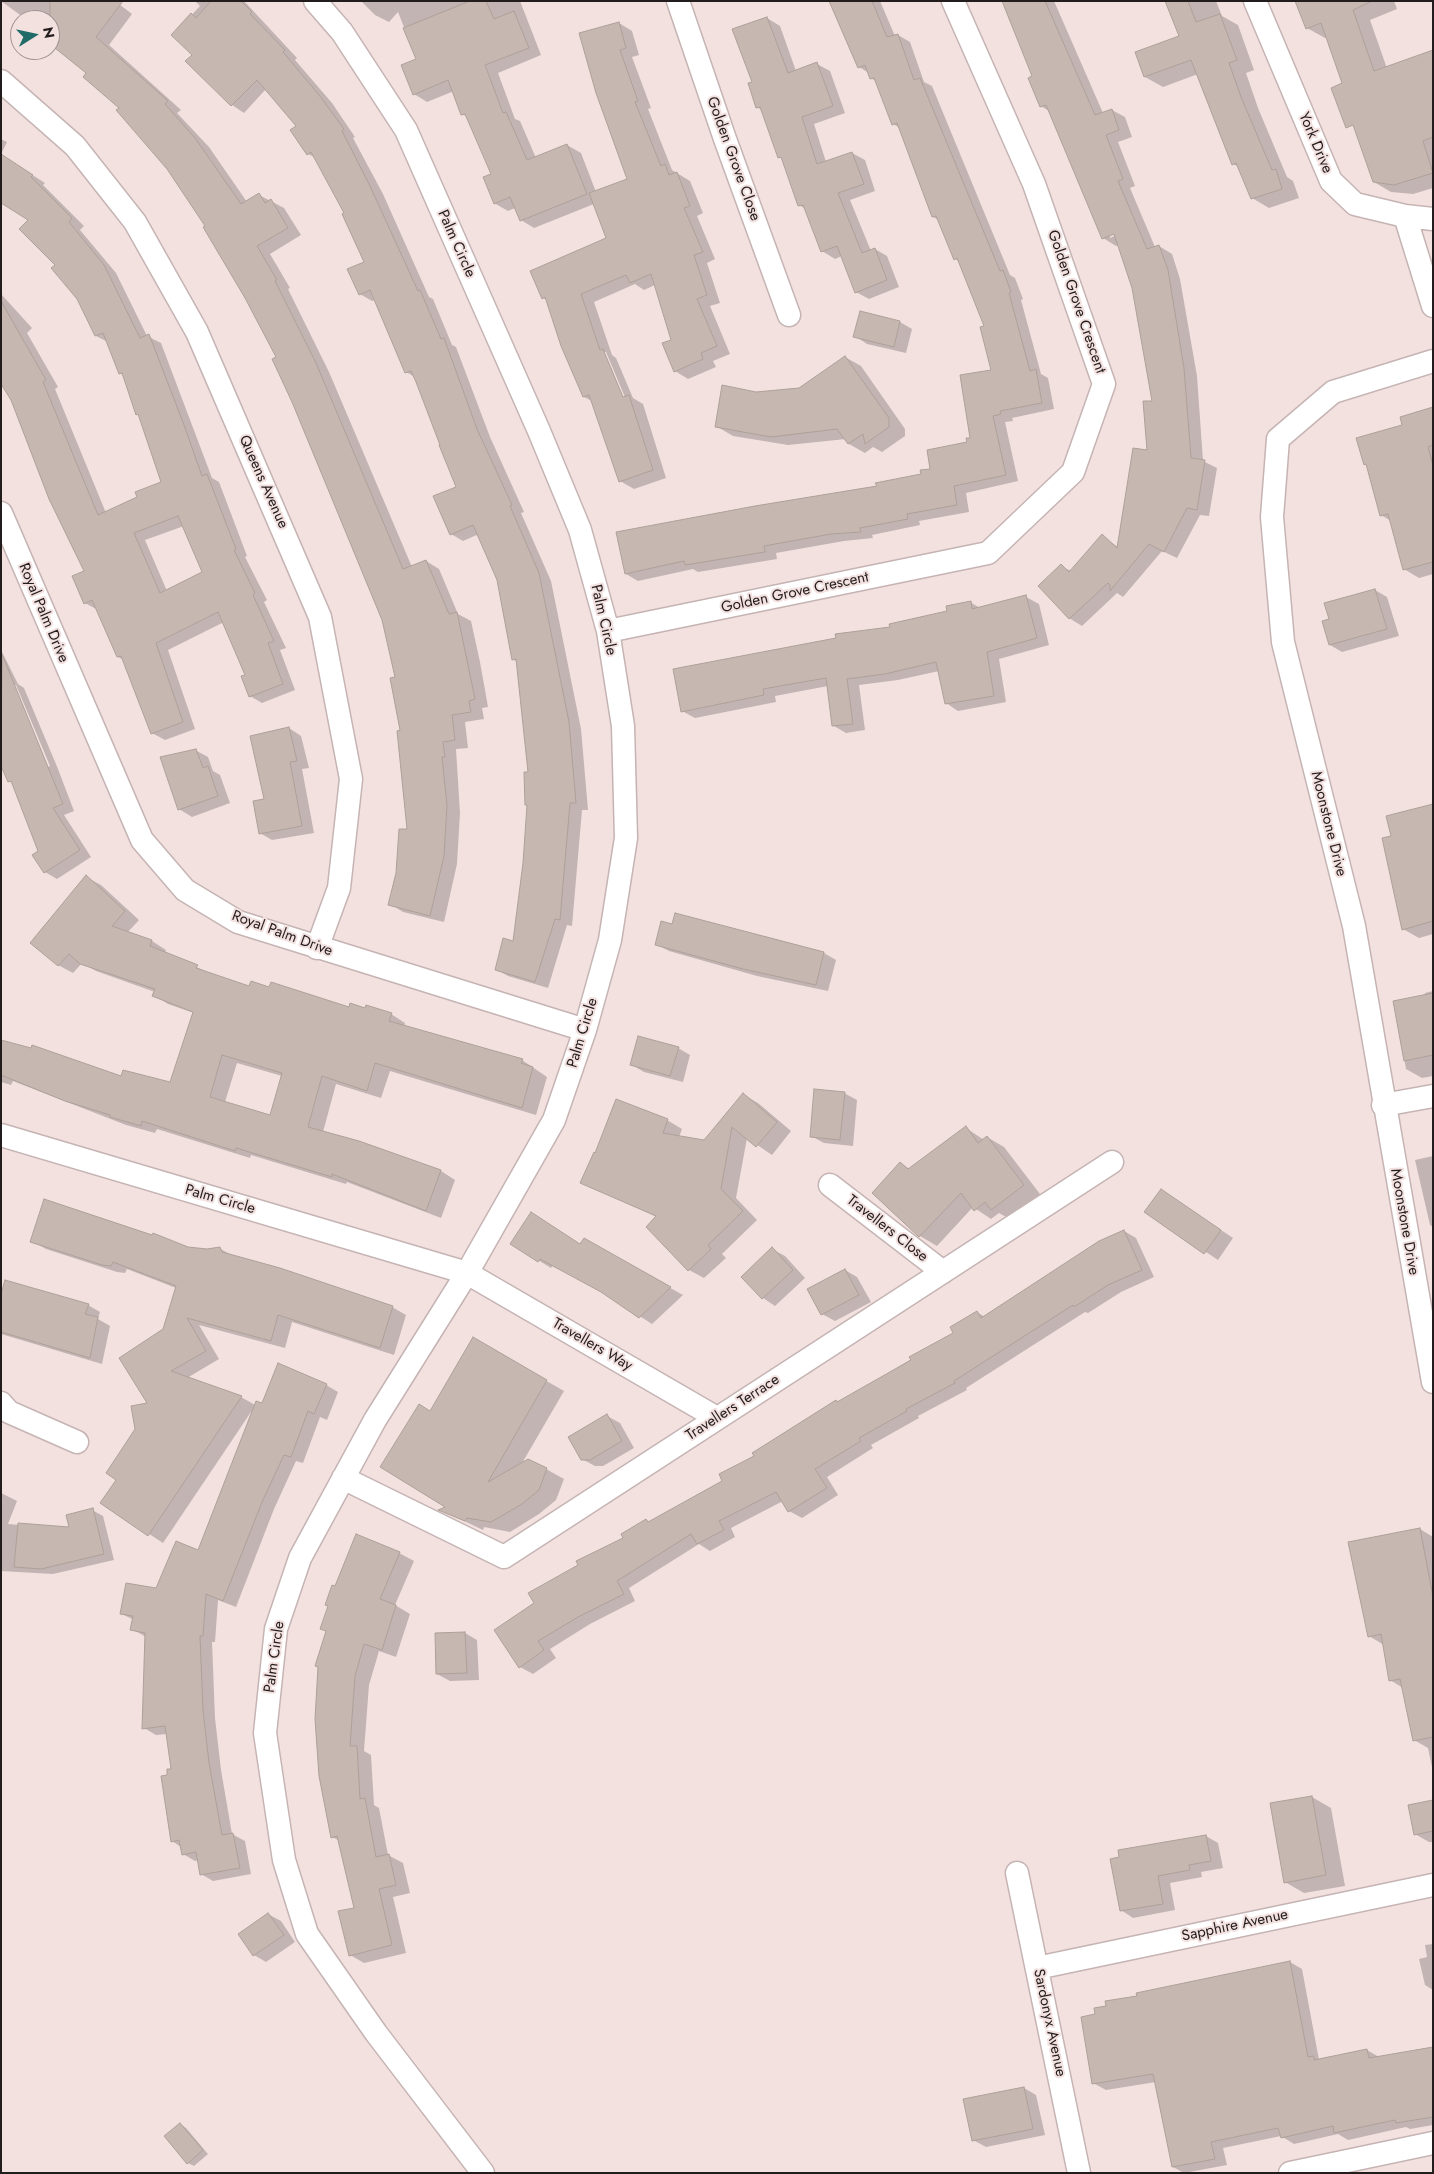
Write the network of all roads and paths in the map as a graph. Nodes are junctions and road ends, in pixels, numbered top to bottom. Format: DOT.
graph roads {
  1 [pos="316,1"];
  2 [pos="678,1"];
  3 [pos="953,1"];
  4 [pos="1255,1"];
  5 [pos="1,81"];
  6 [pos="1405,216"];
  7 [pos="1433,218"];
  8 [pos="1433,306"];
  9 [pos="789,315"];
  10 [pos="1433,361"];
  11 [pos="1,513"];
  12 [pos="608,632"];
  13 [pos="316,948"];
  14 [pos="585,1030"];
  15 [pos="1433,1096"];
  16 [pos="1383,1105"];
  17 [pos="1,1135"];
  18 [pos="1112,1162"];
  19 [pos="830,1185"];
  20 [pos="943,1272"];
  21 [pos="467,1273"];
  22 [pos="1430,1357"];
  23 [pos="1433,1382"];
  24 [pos="1,1403"];
  25 [pos="717,1418"];
  26 [pos="77,1442"];
  27 [pos="343,1478"];
  28 [pos="1017,1873"];
  29 [pos="1433,1884"];
  30 [pos="1037,1968"];
  31 [pos="1433,2143"];
  32 [pos="483,2173"];
  33 [pos="1079,2173"];
  34 [pos="1290,2173"];
  1 -- 12 [label="street, Palm Circle"];
  2 -- 9 [label="street, Golden Grove Close"];
  3 -- 12 [label="street, Golden Grove Crescent"];
  4 -- 6 [label="street, York Drive"];
  5 -- 13 [label="street, Queens Avenue"];
  6 -- 7 [label="street, York Drive"];
  6 -- 8 [label="street"];
  10 -- 16 [label="street, Moonstone Drive"];
  11 -- 13 [label="street, Royal Palm Drive"];
  12 -- 14 [label="street, Palm Circle"];
  13 -- 14 [label="street, Royal Palm Drive"];
  14 -- 21 [label="street, Palm Circle"];
  15 -- 16 [label="street"];
  16 -- 22 [label="street, Moonstone Drive"];
  17 -- 21 [label="street, Palm Circle"];
  18 -- 20 [label="street, Travellers Terrace"];
  19 -- 20 [label="street, Travellers Close"];
  20 -- 25 [label="street, Travellers Terrace"];
  21 -- 25 [label="street, Travellers Way"];
  21 -- 27 [label="street, Palm Circle"];
  22 -- 23 [label="street, Moonstone Drive"];
  24 -- 26 [label="street"];
  25 -- 27 [label="street, Travellers Terrace"];
  27 -- 32 [label="street, Palm Circle"];
  28 -- 30 [label="street, Sardonyx Avenue"];
  29 -- 30 [label="street, Sapphire Avenue"];
  30 -- 33 [label="street, Sardonyx Avenue"];
  31 -- 34 [label="street"];
}
